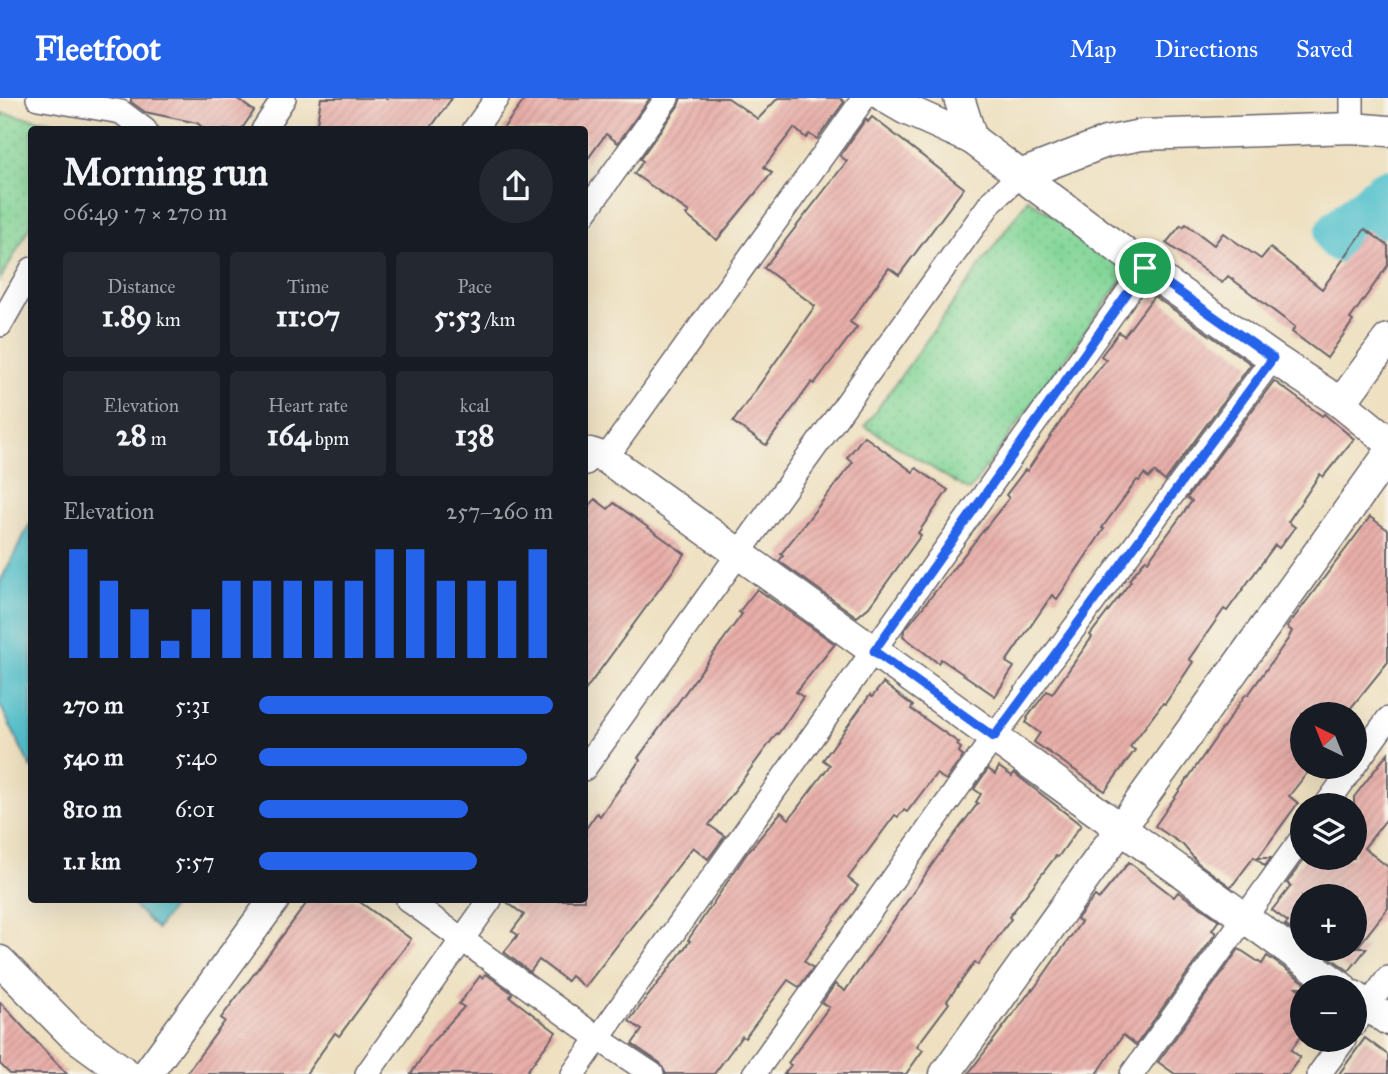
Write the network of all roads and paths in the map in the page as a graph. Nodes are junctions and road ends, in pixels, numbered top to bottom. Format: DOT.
graph roads {
  1 [pos="38,98"];
  2 [pos="284,98"];
  3 [pos="497,98"];
  4 [pos="667,98"];
  5 [pos="864,98"];
  6 [pos="886,98"];
  7 [pos="959,98"];
  8 [pos="1352,98"];
  9 [pos="118,113"];
  10 [pos="139,126"];
  11 [pos="266,126"];
  12 [pos="477,126"];
  13 [pos="1352,128"];
  14 [pos="1388,131"];
  15 [pos="972,139"];
  16 [pos="1020,175"];
  17 [pos="588,208"];
  18 [pos="1145,268"];
  19 [pos="28,276"];
  20 [pos="0,325"];
  21 [pos="1388,340"];
  22 [pos="1273,358"];
  23 [pos="1341,403"];
  24 [pos="1388,441"];
  25 [pos="591,455"];
  26 [pos="1388,455"];
  27 [pos="740,553"];
  28 [pos="874,651"];
  29 [pos="1388,719"];
  30 [pos="994,737"];
  31 [pos="1367,748"];
  32 [pos="588,763"];
  33 [pos="1120,829"];
  34 [pos="1290,854"];
  35 [pos="272,903"];
  36 [pos="412,903"];
  37 [pos="488,903"];
  38 [pos="1244,917"];
  39 [pos="463,938"];
  40 [pos="0,961"];
  41 [pos="1325,975"];
  42 [pos="1388,978"];
  43 [pos="1367,1010"];
  44 [pos="599,1039"];
  45 [pos="1336,1052"];
  46 [pos="127,1074"];
  47 [pos="147,1074"];
  48 [pos="367,1074"];
  49 [pos="573,1074"];
  50 [pos="652,1074"];
  51 [pos="754,1074"];
  52 [pos="945,1074"];
  53 [pos="1132,1074"];
  54 [pos="1320,1074"];
  1 -- 9 [label="street"];
  2 -- 11 [label="street"];
  3 -- 12 [label="street"];
  4 -- 17 [label="street"];
  5 -- 25 [label="street"];
  6 -- 15 [label="street"];
  7 -- 15 [label="street"];
  8 -- 13 [label="street"];
  9 -- 10 [label="street"];
  13 -- 14 [label="street"];
  13 -- 16 [label="street"];
  15 -- 16 [label="street"];
  16 -- 18 [label="street"];
  16 -- 27 [label="street"];
  18 -- 22 [label="street"];
  18 -- 28 [label="street"];
  19 -- 20 [label="street"];
  21 -- 23 [label="street"];
  22 -- 23 [label="street"];
  22 -- 30 [label="street"];
  23 -- 24 [label="street"];
  25 -- 27 [label="street"];
  26 -- 33 [label="street"];
  27 -- 28 [label="street"];
  27 -- 32 [label="street"];
  28 -- 30 [label="street"];
  28 -- 44 [label="street"];
  29 -- 31 [label="street"];
  30 -- 33 [label="street"];
  30 -- 51 [label="street"];
  33 -- 38 [label="street"];
  33 -- 52 [label="street"];
  34 -- 38 [label="street"];
  35 -- 47 [label="street"];
  36 -- 39 [label="street"];
  37 -- 39 [label="street"];
  38 -- 41 [label="street"];
  38 -- 53 [label="street"];
  39 -- 44 [label="street"];
  39 -- 48 [label="street"];
  40 -- 46 [label="street"];
  42 -- 43 [label="street"];
  44 -- 49 [label="street"];
  44 -- 50 [label="street"];
  45 -- 54 [label="street"];
}
